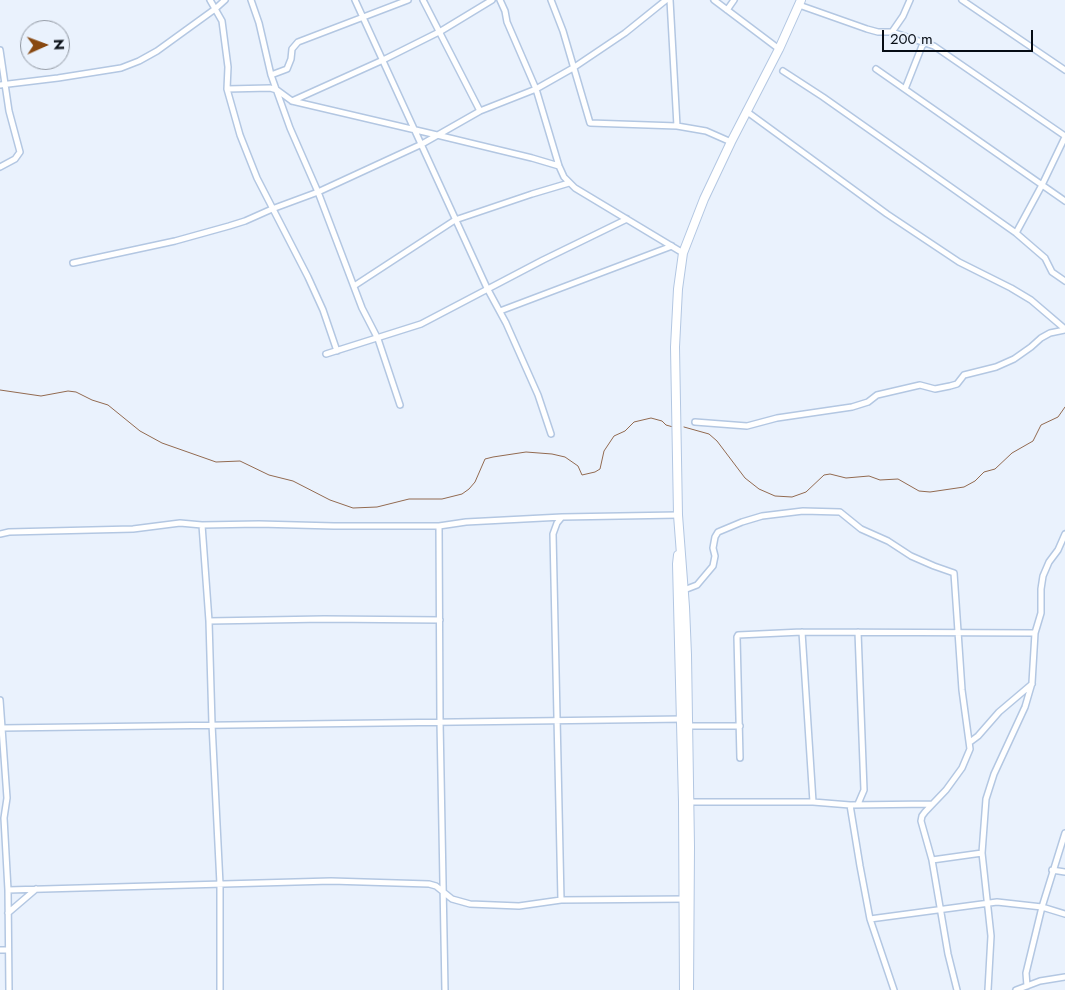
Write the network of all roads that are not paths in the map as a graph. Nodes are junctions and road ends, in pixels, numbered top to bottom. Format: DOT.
graph roads {
  1 [pos="210,0"];
  2 [pos="225,0"];
  3 [pos="250,0"];
  4 [pos="355,0"];
  5 [pos="408,0"];
  6 [pos="424,0"];
  7 [pos="492,0"];
  8 [pos="500,0"];
  9 [pos="551,0"];
  10 [pos="668,0"];
  11 [pos="714,0"];
  12 [pos="734,0"];
  13 [pos="910,0"];
  14 [pos="962,0"];
  15 [pos="800,2"];
  16 [pos="215,9"];
  17 [pos="727,10"];
  18 [pos="362,17"];
  19 [pos="441,31"];
  20 [pos="892,32"];
  21 [pos="924,44"];
  22 [pos="779,49"];
  23 [pos="0,50"];
  24 [pos="383,60"];
  25 [pos="573,68"];
  26 [pos="876,69"];
  27 [pos="1065,70"];
  28 [pos="783,71"];
  29 [pos="271,76"];
  30 [pos="3,84"];
  31 [pos="227,88"];
  32 [pos="536,89"];
  33 [pos="905,89"];
  34 [pos="277,90"];
  35 [pos="292,101"];
  36 [pos="480,111"];
  37 [pos="746,111"];
  38 [pos="677,126"];
  39 [pos="415,129"];
  40 [pos="437,135"];
  41 [pos="1065,137"];
  42 [pos="731,142"];
  43 [pos="422,144"];
  44 [pos="0,166"];
  45 [pos="558,166"];
  46 [pos="569,183"];
  47 [pos="1042,185"];
  48 [pos="318,192"];
  49 [pos="1065,201"];
  50 [pos="272,209"];
  51 [pos="626,219"];
  52 [pos="456,220"];
  53 [pos="1016,233"];
  54 [pos="672,246"];
  55 [pos="683,253"];
  56 [pos="73,263"];
  57 [pos="1065,281"];
  58 [pos="354,286"];
  59 [pos="487,288"];
  60 [pos="500,312"];
  61 [pos="1065,329"];
  62 [pos="378,339"];
  63 [pos="337,351"];
  64 [pos="326,354"];
  65 [pos="400,405"];
  66 [pos="695,422"];
  67 [pos="551,434"];
  68 [pos="678,515"];
  69 [pos="562,517"];
  70 [pos="202,525"];
  71 [pos="439,526"];
  72 [pos="0,534"];
  73 [pos="1065,534"];
  74 [pos="679,545"];
  75 [pos="684,590"];
  76 [pos="440,620"];
  77 [pos="209,621"];
  78 [pos="802,632"];
  79 [pos="858,632"];
  80 [pos="958,632"];
  81 [pos="1035,633"];
  82 [pos="1032,683"];
  83 [pos="0,700"];
  84 [pos="557,720"];
  85 [pos="440,721"];
  86 [pos="684,722"];
  87 [pos="212,724"];
  88 [pos="740,726"];
  89 [pos="2,728"];
  90 [pos="970,742"];
  91 [pos="740,758"];
  92 [pos="689,802"];
  93 [pos="813,802"];
  94 [pos="858,804"];
  95 [pos="932,804"];
  96 [pos="850,805"];
  97 [pos="2,816"];
  98 [pos="2,829"];
  99 [pos="1065,833"];
  100 [pos="982,853"];
  101 [pos="932,860"];
  102 [pos="1052,870"];
  103 [pos="1065,872"];
  104 [pos="220,884"];
  105 [pos="36,889"];
  106 [pos="8,890"];
  107 [pos="443,891"];
  108 [pos="686,899"];
  109 [pos="561,900"];
  110 [pos="988,903"];
  111 [pos="1042,907"];
  112 [pos="941,908"];
  113 [pos="8,913"];
  114 [pos="1065,914"];
  115 [pos="870,919"];
  116 [pos="0,950"];
  117 [pos="8,950"];
  118 [pos="1065,977"];
  119 [pos="1027,986"];
  120 [pos="9,990"];
  121 [pos="220,990"];
  122 [pos="444,990"];
  123 [pos="684,990"];
  124 [pos="689,990"];
  125 [pos="894,990"];
  126 [pos="957,990"];
  127 [pos="988,990"];
  128 [pos="1016,990"];
  1 -- 16 [label="street"];
  2 -- 16 [label="street"];
  3 -- 29 [label="street"];
  4 -- 18 [label="street"];
  5 -- 18 [label="street"];
  6 -- 19 [label="street"];
  7 -- 19 [label="street"];
  8 -- 32 [label="street"];
  9 -- 25 [label="street"];
  10 -- 25 [label="street"];
  10 -- 38 [label="street"];
  11 -- 17 [label="street"];
  12 -- 17 [label="street"];
  13 -- 20 [label="street"];
  14 -- 27 [label="street"];
  15 -- 20 [label="street"];
  15 -- 22 [label="main road"];
  16 -- 30 [label="street"];
  16 -- 31 [label="street"];
  17 -- 22 [label="street"];
  18 -- 24 [label="street"];
  18 -- 29 [label="street"];
  19 -- 24 [label="street"];
  19 -- 36 [label="street"];
  20 -- 21 [label="street"];
  21 -- 33 [label="street"];
  21 -- 41 [label="street"];
  22 -- 37 [label="main road"];
  23 -- 30 [label="street"];
  24 -- 35 [label="street"];
  24 -- 39 [label="street"];
  25 -- 32 [label="street"];
  25 -- 38 [label="street"];
  26 -- 33 [label="street"];
  28 -- 53 [label="street"];
  29 -- 34 [label="street"];
  30 -- 44 [label="street"];
  31 -- 34 [label="street"];
  31 -- 50 [label="street"];
  32 -- 36 [label="street"];
  32 -- 45 [label="street"];
  33 -- 47 [label="street"];
  34 -- 35 [label="street"];
  34 -- 48 [label="street"];
  35 -- 39 [label="street"];
  36 -- 40 [label="street"];
  37 -- 42 [label="main road"];
  37 -- 61 [label="street"];
  38 -- 42 [label="street"];
  39 -- 40 [label="street"];
  39 -- 43 [label="street"];
  40 -- 43 [label="street"];
  40 -- 45 [label="street"];
  41 -- 47 [label="street"];
  42 -- 55 [label="main road"];
  43 -- 48 [label="street"];
  43 -- 52 [label="street"];
  45 -- 46 [label="street"];
  46 -- 51 [label="street"];
  46 -- 52 [label="street"];
  47 -- 49 [label="street"];
  47 -- 53 [label="street"];
  48 -- 50 [label="street"];
  48 -- 58 [label="street"];
  50 -- 56 [label="street"];
  50 -- 63 [label="street"];
  51 -- 54 [label="street"];
  51 -- 59 [label="street"];
  52 -- 58 [label="street"];
  52 -- 59 [label="street"];
  53 -- 57 [label="street"];
  54 -- 55 [label="street"];
  54 -- 60 [label="street"];
  55 -- 68 [label="main road"];
  58 -- 62 [label="street"];
  59 -- 60 [label="street"];
  59 -- 62 [label="street"];
  60 -- 67 [label="street"];
  61 -- 66 [label="street"];
  62 -- 63 [label="street"];
  62 -- 65 [label="street"];
  63 -- 64 [label="street"];
  68 -- 69 [label="street"];
  68 -- 74 [label="main road"];
  69 -- 71 [label="street"];
  69 -- 84 [label="street"];
  70 -- 71 [label="street"];
  70 -- 72 [label="street"];
  70 -- 77 [label="street"];
  71 -- 76 [label="street"];
  73 -- 81 [label="street"];
  74 -- 75 [label="main road"];
  74 -- 86 [label="main road"];
  75 -- 80 [label="street"];
  75 -- 86 [label="main road"];
  76 -- 77 [label="street"];
  76 -- 85 [label="street"];
  77 -- 87 [label="street"];
  78 -- 79 [label="street"];
  78 -- 88 [label="street"];
  78 -- 93 [label="street"];
  79 -- 80 [label="street"];
  79 -- 94 [label="street"];
  80 -- 81 [label="street"];
  80 -- 90 [label="street"];
  81 -- 82 [label="street"];
  82 -- 90 [label="street"];
  82 -- 100 [label="street"];
  83 -- 89 [label="street"];
  84 -- 85 [label="street"];
  84 -- 86 [label="street"];
  84 -- 109 [label="street"];
  85 -- 87 [label="street"];
  85 -- 107 [label="street"];
  86 -- 88 [label="street"];
  86 -- 92 [label="main road"];
  86 -- 108 [label="main road"];
  87 -- 89 [label="street"];
  87 -- 104 [label="street"];
  88 -- 91 [label="street"];
  89 -- 97 [label="street"];
  90 -- 95 [label="street"];
  92 -- 93 [label="street"];
  92 -- 108 [label="main road"];
  93 -- 96 [label="street"];
  94 -- 95 [label="street"];
  94 -- 96 [label="street"];
  95 -- 101 [label="street"];
  96 -- 115 [label="street"];
  97 -- 98 [label="street"];
  98 -- 106 [label="street"];
  99 -- 102 [label="street"];
  100 -- 101 [label="street"];
  100 -- 110 [label="street"];
  101 -- 112 [label="street"];
  102 -- 103 [label="street"];
  102 -- 111 [label="street"];
  104 -- 105 [label="street"];
  104 -- 107 [label="street"];
  104 -- 121 [label="street"];
  105 -- 106 [label="street"];
  105 -- 113 [label="street"];
  106 -- 113 [label="street"];
  107 -- 109 [label="street"];
  107 -- 122 [label="street"];
  108 -- 109 [label="street"];
  108 -- 123 [label="main road"];
  108 -- 124 [label="main road"];
  110 -- 111 [label="street"];
  110 -- 112 [label="street"];
  110 -- 127 [label="street"];
  111 -- 114 [label="street"];
  111 -- 119 [label="street"];
  112 -- 115 [label="street"];
  112 -- 126 [label="street"];
  113 -- 117 [label="street"];
  115 -- 125 [label="street"];
  116 -- 117 [label="street"];
  117 -- 120 [label="street"];
  118 -- 119 [label="street"];
  119 -- 128 [label="street"];
}
